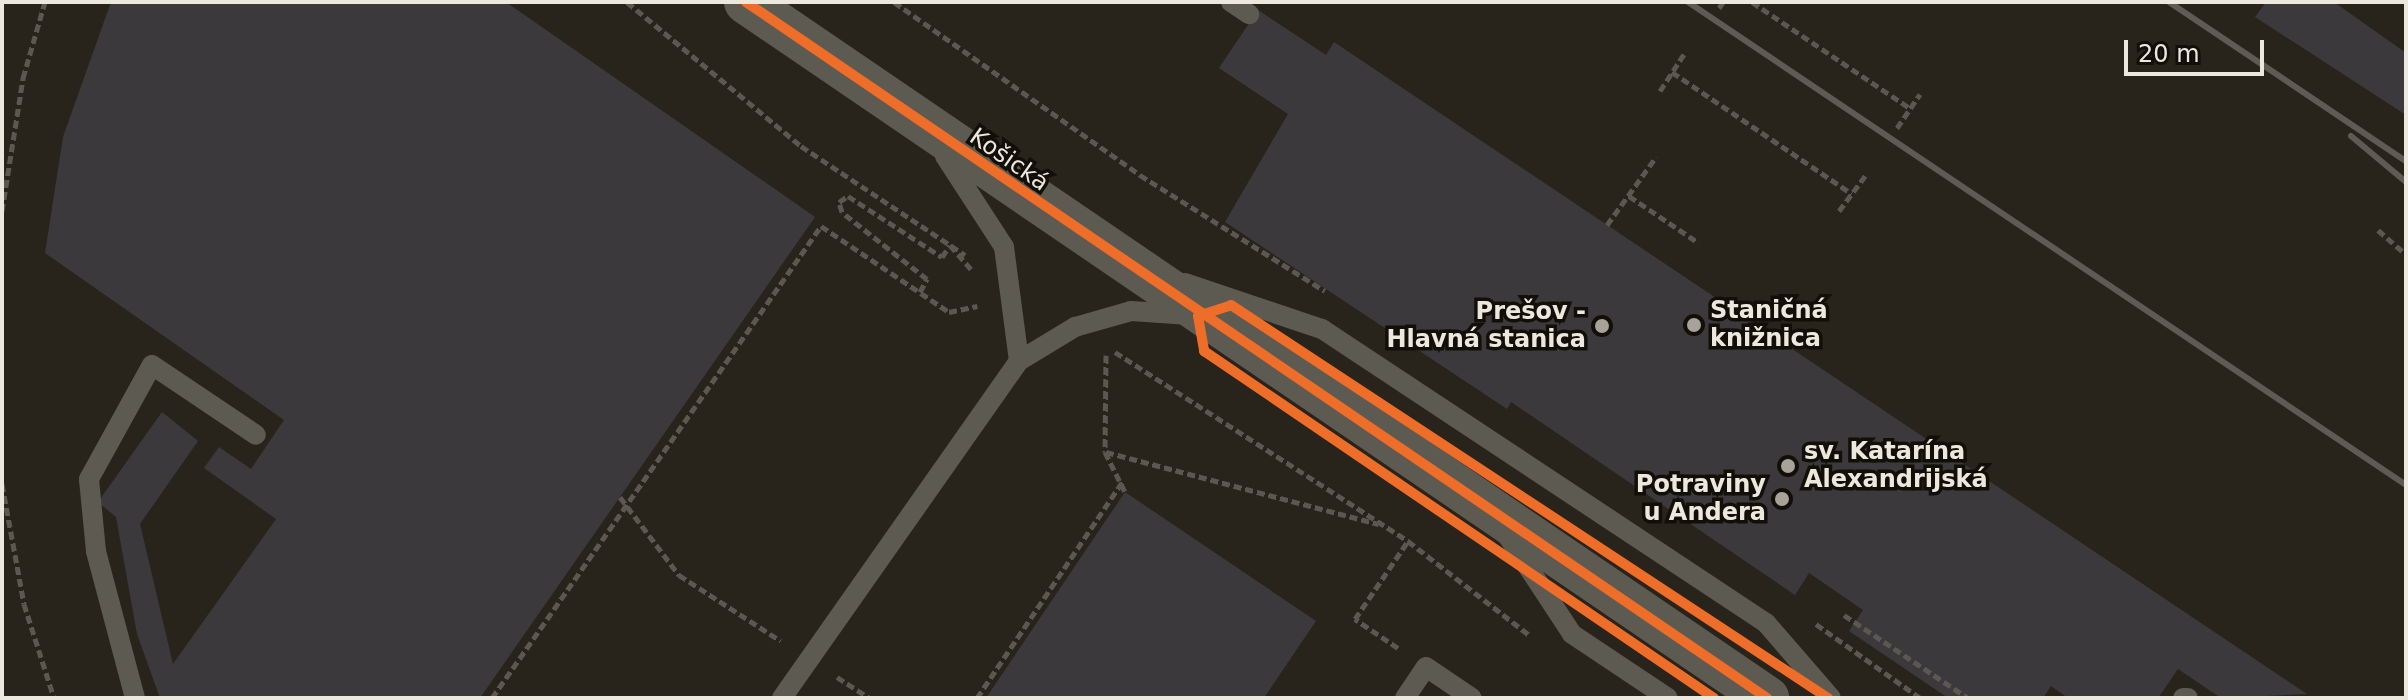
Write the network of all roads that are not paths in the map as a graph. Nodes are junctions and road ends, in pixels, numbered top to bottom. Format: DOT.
graph roads {
  1 [pos="746,2"];
  2 [pos="1231,2"];
  3 [pos="1249,14"];
  4 [pos="918,122"];
  5 [pos="1119,261"];
  6 [pos="1198,316"];
  7 [pos="1019,361"];
  8 [pos="256,435"];
  9 [pos="1496,518"];
  10 [pos="135,698"];
  11 [pos="782,698"];
  12 [pos="1405,698"];
  13 [pos="1472,698"];
  14 [pos="1668,698"];
  15 [pos="1767,698"];
  16 [pos="1831,698"];
  1 -- 4 [label="street, Košická"];
  2 -- 3 [label="lane"];
  4 -- 5 [label="street, Košická"];
  4 -- 7 [label="lane, Košická"];
  5 -- 6 [label="street, Košická"];
  5 -- 16 [label="lane"];
  6 -- 7 [label="lane, Košická"];
  6 -- 9 [label="street, Košická"];
  7 -- 11 [label="lane, Košická"];
  8 -- 10 [label="lane"];
  9 -- 14 [label="lane"];
  9 -- 15 [label="street, Košická"];
  12 -- 13 [label="lane"];
}
